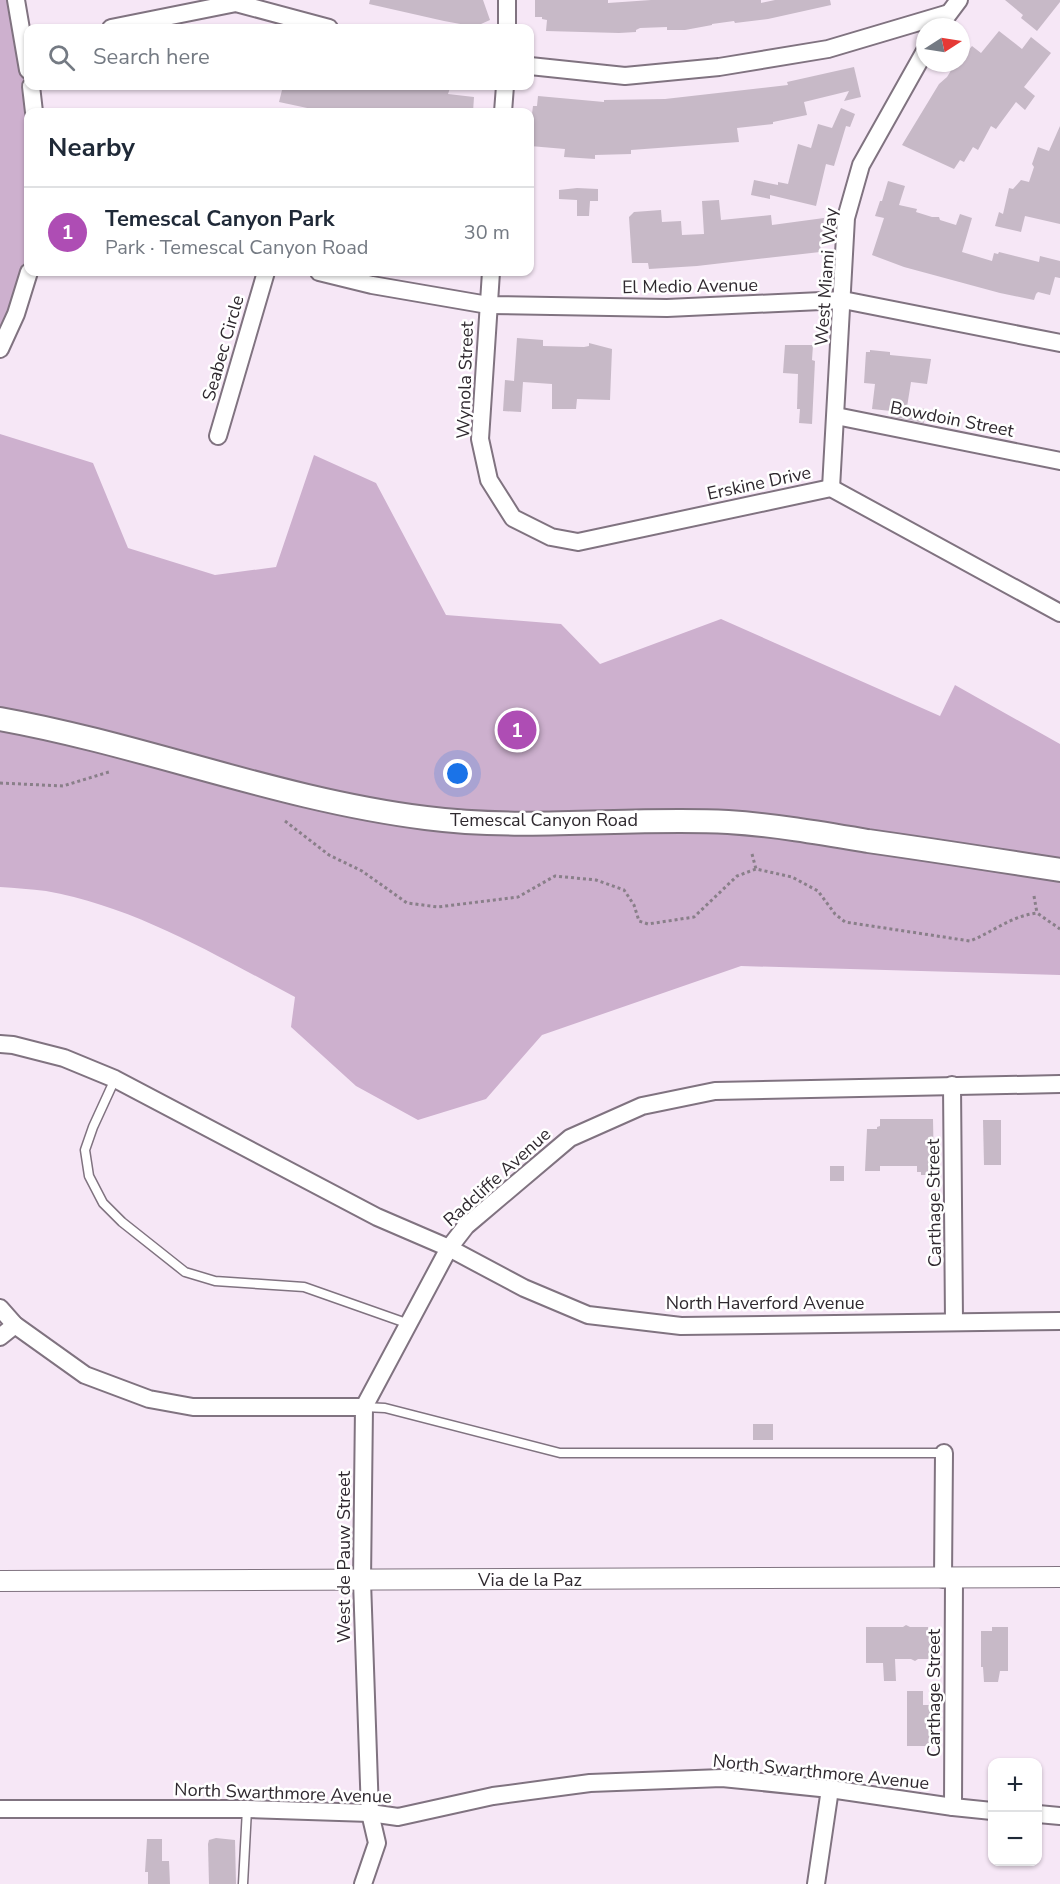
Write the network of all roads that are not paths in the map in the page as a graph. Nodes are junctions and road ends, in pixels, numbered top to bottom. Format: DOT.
graph roads {
  1 [pos="16,0"];
  2 [pos="507,0"];
  3 [pos="959,0"];
  4 [pos="237,2"];
  5 [pos="945,18"];
  6 [pos="130,24"];
  7 [pos="315,24"];
  8 [pos="507,24"];
  9 [pos="916,28"];
  10 [pos="24,33"];
  11 [pos="534,66"];
  12 [pos="916,67"];
  13 [pos="31,90"];
  14 [pos="505,90"];
  15 [pos="34,108"];
  16 [pos="503,108"];
  17 [pos="28,276"];
  18 [pos="265,276"];
  19 [pos="336,276"];
  20 [pos="491,276"];
  21 [pos="843,300"];
  22 [pos="488,305"];
  23 [pos="1060,343"];
  24 [pos="0,349"];
  25 [pos="836,416"];
  26 [pos="218,436"];
  27 [pos="1060,461"];
  28 [pos="831,488"];
  29 [pos="513,518"];
  30 [pos="1060,613"];
  31 [pos="0,719"];
  32 [pos="1060,870"];
  33 [pos="0,1044"];
  34 [pos="115,1079"];
  35 [pos="1060,1084"];
  36 [pos="952,1085"];
  37 [pos="449,1248"];
  38 [pos="0,1308"];
  39 [pos="954,1321"];
  40 [pos="1060,1321"];
  41 [pos="409,1324"];
  42 [pos="15,1326"];
  43 [pos="0,1337"];
  44 [pos="364,1407"];
  45 [pos="944,1453"];
  46 [pos="1060,1577"];
  47 [pos="948,1579"];
  48 [pos="0,1581"];
  49 [pos="362,1581"];
  50 [pos="830,1789"];
  51 [pos="953,1807"];
  52 [pos="0,1809"];
  53 [pos="247,1809"];
  54 [pos="988,1810"];
  55 [pos="370,1813"];
  56 [pos="1042,1814"];
  57 [pos="398,1816"];
  58 [pos="1060,1816"];
  59 [pos="377,1843"];
  60 [pos="243,1884"];
  61 [pos="363,1884"];
  62 [pos="816,1884"];
  1 -- 10 [label="street"];
  2 -- 8 [label="street"];
  3 -- 5 [label="street"];
  4 -- 6 [label="street"];
  4 -- 7 [label="street"];
  9 -- 11 [label="street"];
  12 -- 21 [label="street, West Miami Way"];
  13 -- 15 [label="street"];
  14 -- 16 [label="street"];
  17 -- 24 [label="street"];
  18 -- 26 [label="street, Seabec Circle"];
  19 -- 22 [label="street, El Medio Avenue"];
  20 -- 22 [label="street, Wynola Street"];
  21 -- 22 [label="street, El Medio Avenue"];
  21 -- 23 [label="street, El Medio Avenue"];
  21 -- 25 [label="street, West Miami Way"];
  22 -- 29 [label="street, Wynola Street"];
  25 -- 27 [label="street, Bowdoin Street"];
  25 -- 28 [label="street, West Miami Way"];
  28 -- 29 [label="street, Erskine Drive"];
  28 -- 30 [label="street, Erskine Drive"];
  31 -- 32 [label="main road, Temescal Canyon Road"];
  33 -- 34 [label="street, Radcliffe Avenue"];
  34 -- 37 [label="street, Radcliffe Avenue"];
  34 -- 41 [label="lane"];
  35 -- 36 [label="street, Radcliffe Avenue"];
  36 -- 37 [label="street, Radcliffe Avenue"];
  36 -- 39 [label="street, Carthage Street"];
  37 -- 39 [label="street, North Haverford Avenue"];
  37 -- 41 [label="street, West de Pauw Street"];
  38 -- 42 [label="street"];
  39 -- 40 [label="street, North Haverford Avenue"];
  41 -- 44 [label="street, West de Pauw Street"];
  42 -- 43 [label="street"];
  42 -- 44 [label="street"];
  44 -- 45 [label="lane"];
  44 -- 49 [label="street, West de Pauw Street"];
  45 -- 47 [label="street, Carthage Street"];
  46 -- 47 [label="street, Via de la Paz"];
  47 -- 49 [label="street, Via de la Paz"];
  47 -- 51 [label="street, Carthage Street"];
  48 -- 49 [label="street, Via de la Paz"];
  49 -- 55 [label="street, West de Pauw Street"];
  50 -- 51 [label="street, North Swarthmore Avenue"];
  50 -- 57 [label="street, North Swarthmore Avenue"];
  50 -- 62 [label="street"];
  51 -- 54 [label="street, North Swarthmore Avenue"];
  52 -- 53 [label="street, North Swarthmore Avenue"];
  53 -- 55 [label="street, North Swarthmore Avenue"];
  53 -- 60 [label="lane"];
  55 -- 57 [label="street, North Swarthmore Avenue"];
  55 -- 59 [label="street, West de Pauw Street"];
  56 -- 58 [label="street"];
  57 -- 59 [label="street"];
  59 -- 61 [label="street"];
}
